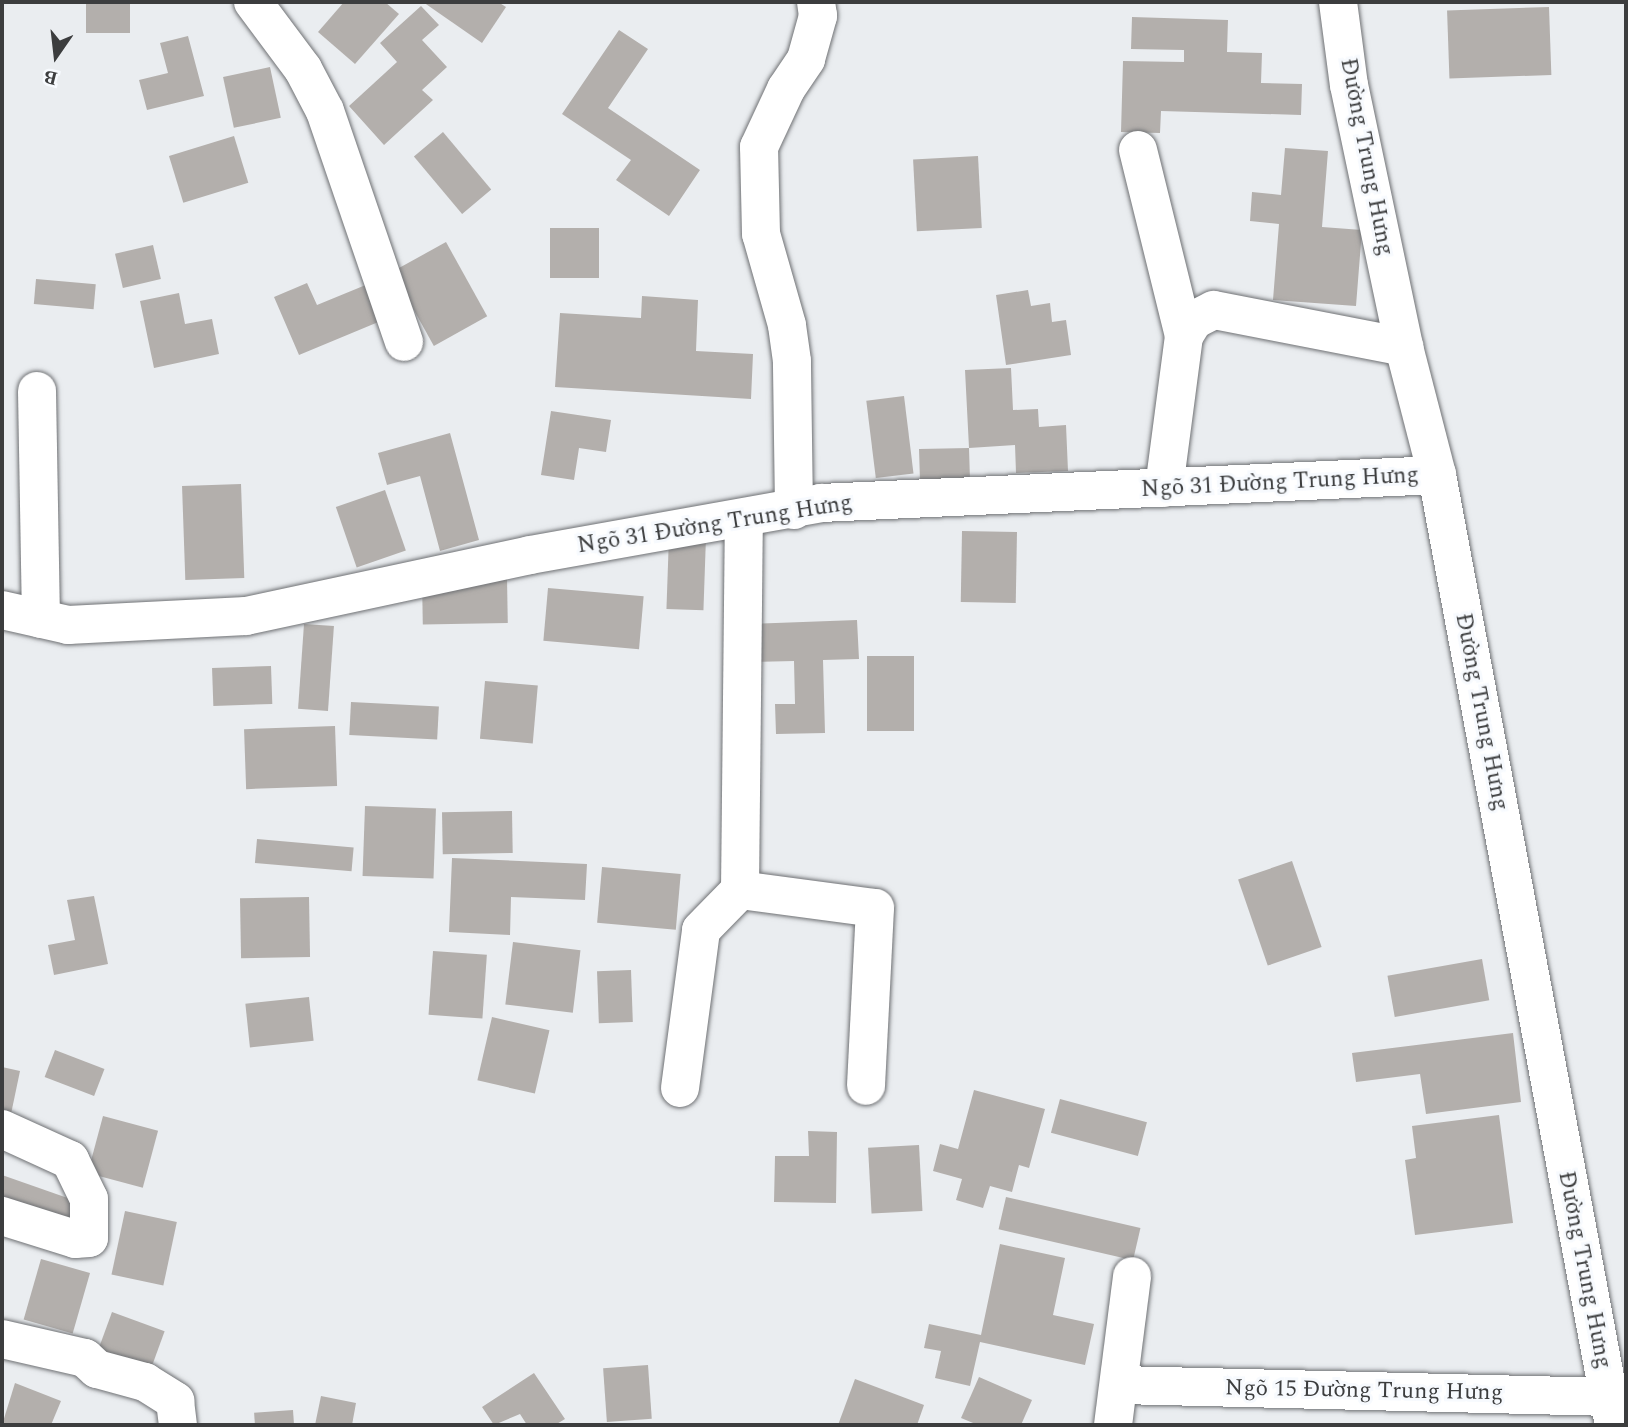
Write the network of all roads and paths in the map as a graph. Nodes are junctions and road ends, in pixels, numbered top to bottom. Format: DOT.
graph roads {
  1 [pos="253,2"];
  2 [pos="816,2"];
  3 [pos="1338,2"];
  4 [pos="1138,150"];
  5 [pos="1184,336"];
  6 [pos="404,342"];
  7 [pos="1404,347"];
  8 [pos="37,391"];
  9 [pos="1437,475"];
  10 [pos="1164,488"];
  11 [pos="794,510"];
  12 [pos="744,519"];
  13 [pos="2,610"];
  14 [pos="41,619"];
  15 [pos="740,890"];
  16 [pos="866,1086"];
  17 [pos="680,1088"];
  18 [pos="2,1129"];
  19 [pos="2,1216"];
  20 [pos="1132,1276"];
  21 [pos="2,1339"];
  22 [pos="1120,1385"];
  23 [pos="1611,1411"];
  24 [pos="178,1425"];
  25 [pos="1113,1425"];
  1 -- 6 [label="street"];
  2 -- 11 [label="street"];
  3 -- 7 [label="street, Đường Trung Hưng"];
  4 -- 5 [label="street"];
  5 -- 7 [label="street"];
  5 -- 10 [label="street"];
  7 -- 9 [label="street, Đường Trung Hưng"];
  8 -- 14 [label="street"];
  9 -- 10 [label="street, Ngõ 31 Đường Trung Hưng"];
  9 -- 23 [label="street, Đường Trung Hưng"];
  10 -- 11 [label="street, Ngõ 31 Đường Trung Hưng"];
  11 -- 12 [label="street, Ngõ 31 Đường Trung Hưng"];
  12 -- 14 [label="street, Ngõ 31 Đường Trung Hưng"];
  12 -- 15 [label="street"];
  13 -- 14 [label="street, Ngõ 31 Đường Trung Hưng"];
  15 -- 16 [label="street"];
  15 -- 17 [label="street"];
  18 -- 19 [label="street"];
  20 -- 22 [label="street"];
  21 -- 24 [label="street"];
  22 -- 23 [label="street, Ngõ 15 Đường Trung Hưng"];
  22 -- 25 [label="street"];
}
